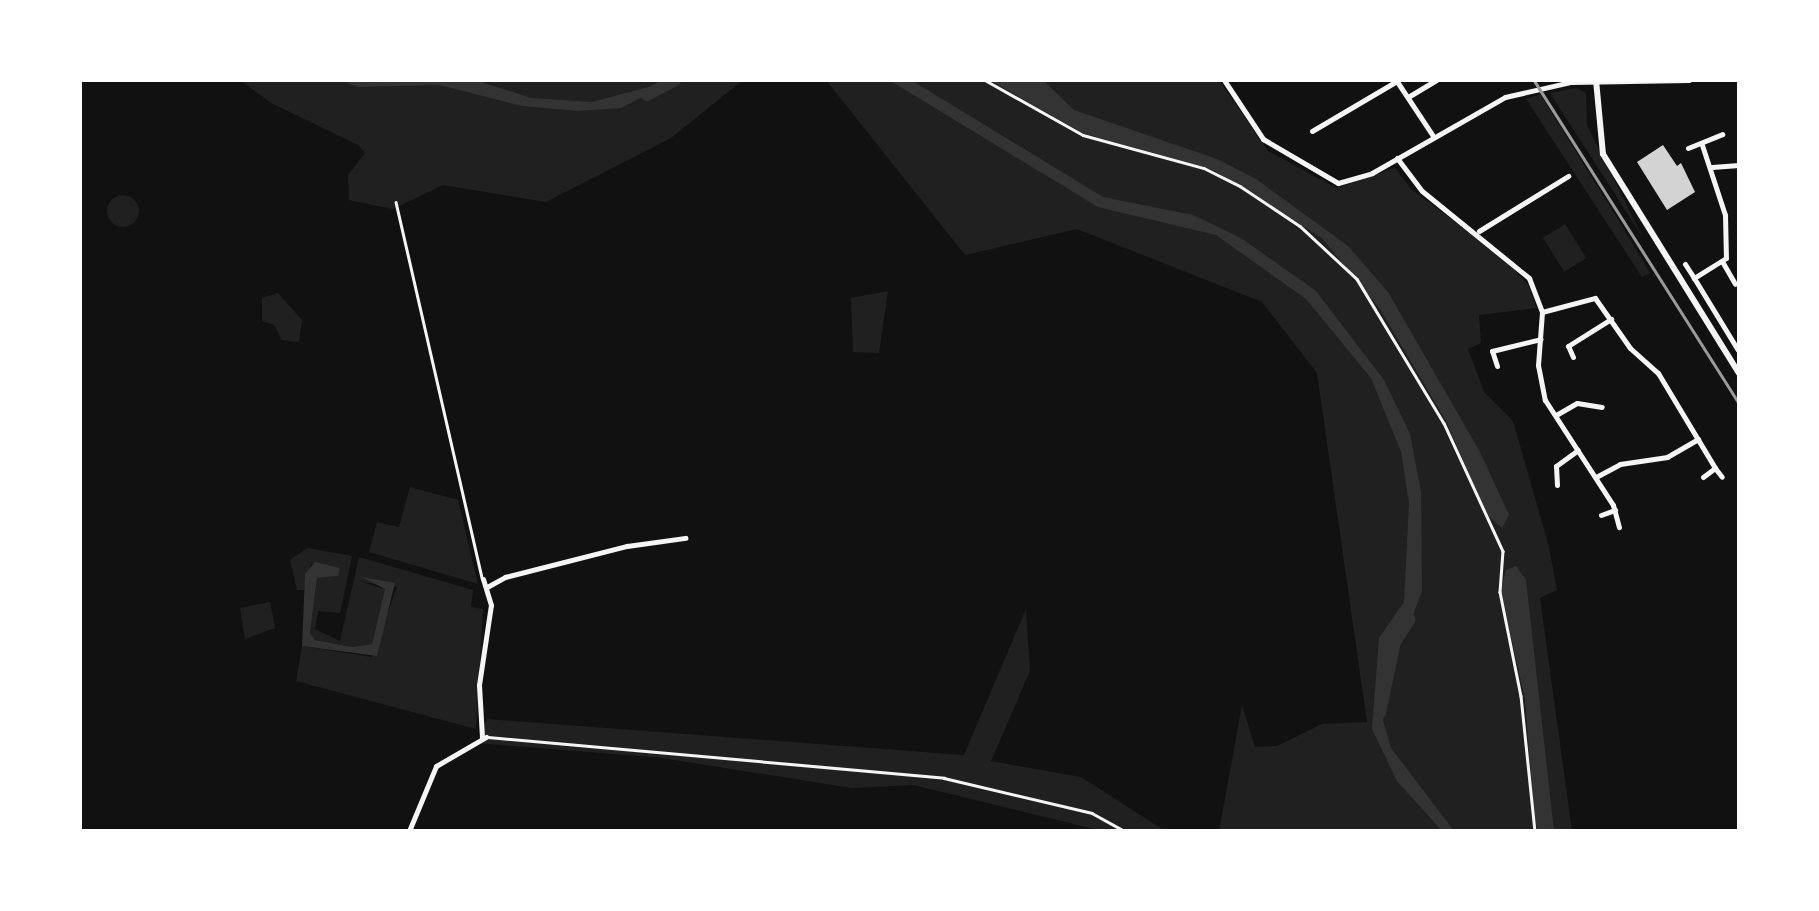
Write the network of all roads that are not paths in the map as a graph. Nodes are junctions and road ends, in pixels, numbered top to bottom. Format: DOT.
graph roads {
  1 [pos="1436,80"];
  2 [pos="1689,80"];
  3 [pos="1227,81"];
  4 [pos="1396,81"];
  5 [pos="1596,81"];
  6 [pos="1408,96"];
  7 [pos="1312,130"];
  8 [pos="1722,134"];
  9 [pos="1432,136"];
  10 [pos="1702,145"];
  11 [pos="1688,148"];
  12 [pos="1396,158"];
  13 [pos="1739,165"];
  14 [pos="1711,167"];
  15 [pos="1568,176"];
  16 [pos="396,202"];
  17 [pos="1478,232"];
  18 [pos="1723,263"];
  19 [pos="1685,264"];
  20 [pos="1694,278"];
  21 [pos="1735,284"];
  22 [pos="1542,312"];
  23 [pos="1610,319"];
  24 [pos="1540,340"];
  25 [pos="1738,350"];
  26 [pos="1573,357"];
  27 [pos="1497,366"];
  28 [pos="1739,373"];
  29 [pos="1602,407"];
  30 [pos="1556,415"];
  31 [pos="1698,438"];
  32 [pos="1578,450"];
  33 [pos="1715,468"];
  34 [pos="1596,477"];
  35 [pos="1703,477"];
  36 [pos="1722,477"];
  37 [pos="1557,485"];
  38 [pos="1615,510"];
  39 [pos="1601,514"];
  40 [pos="1619,527"];
  41 [pos="685,538"];
  42 [pos="482,579"];
  43 [pos="487,587"];
  44 [pos="484,737"];
  45 [pos="409,831"];
  46 [pos="1125,831"];
  1 -- 6 [label="street"];
  2 -- 5 [label="street"];
  3 -- 12 [label="street"];
  4 -- 6 [label="street"];
  4 -- 7 [label="street"];
  5 -- 9 [label="street"];
  5 -- 28 [label="street"];
  6 -- 9 [label="street"];
  8 -- 10 [label="street"];
  9 -- 12 [label="street"];
  10 -- 11 [label="street"];
  10 -- 14 [label="street"];
  12 -- 17 [label="street"];
  13 -- 14 [label="street"];
  14 -- 18 [label="street"];
  15 -- 17 [label="street"];
  16 -- 42 [label="lane"];
  17 -- 22 [label="street"];
  18 -- 20 [label="street"];
  18 -- 21 [label="street"];
  19 -- 20 [label="street"];
  20 -- 25 [label="street"];
  22 -- 23 [label="street"];
  22 -- 24 [label="street"];
  23 -- 26 [label="street"];
  23 -- 31 [label="street"];
  24 -- 27 [label="street"];
  24 -- 30 [label="street"];
  29 -- 30 [label="street"];
  30 -- 32 [label="street"];
  31 -- 33 [label="street"];
  31 -- 34 [label="street"];
  32 -- 34 [label="street"];
  32 -- 37 [label="street"];
  33 -- 35 [label="street"];
  33 -- 36 [label="street"];
  34 -- 38 [label="street"];
  38 -- 39 [label="street"];
  38 -- 40 [label="street"];
  41 -- 43 [label="street"];
  42 -- 43 [label="street"];
  43 -- 44 [label="street"];
  44 -- 45 [label="street"];
  44 -- 46 [label="lane"];
}
